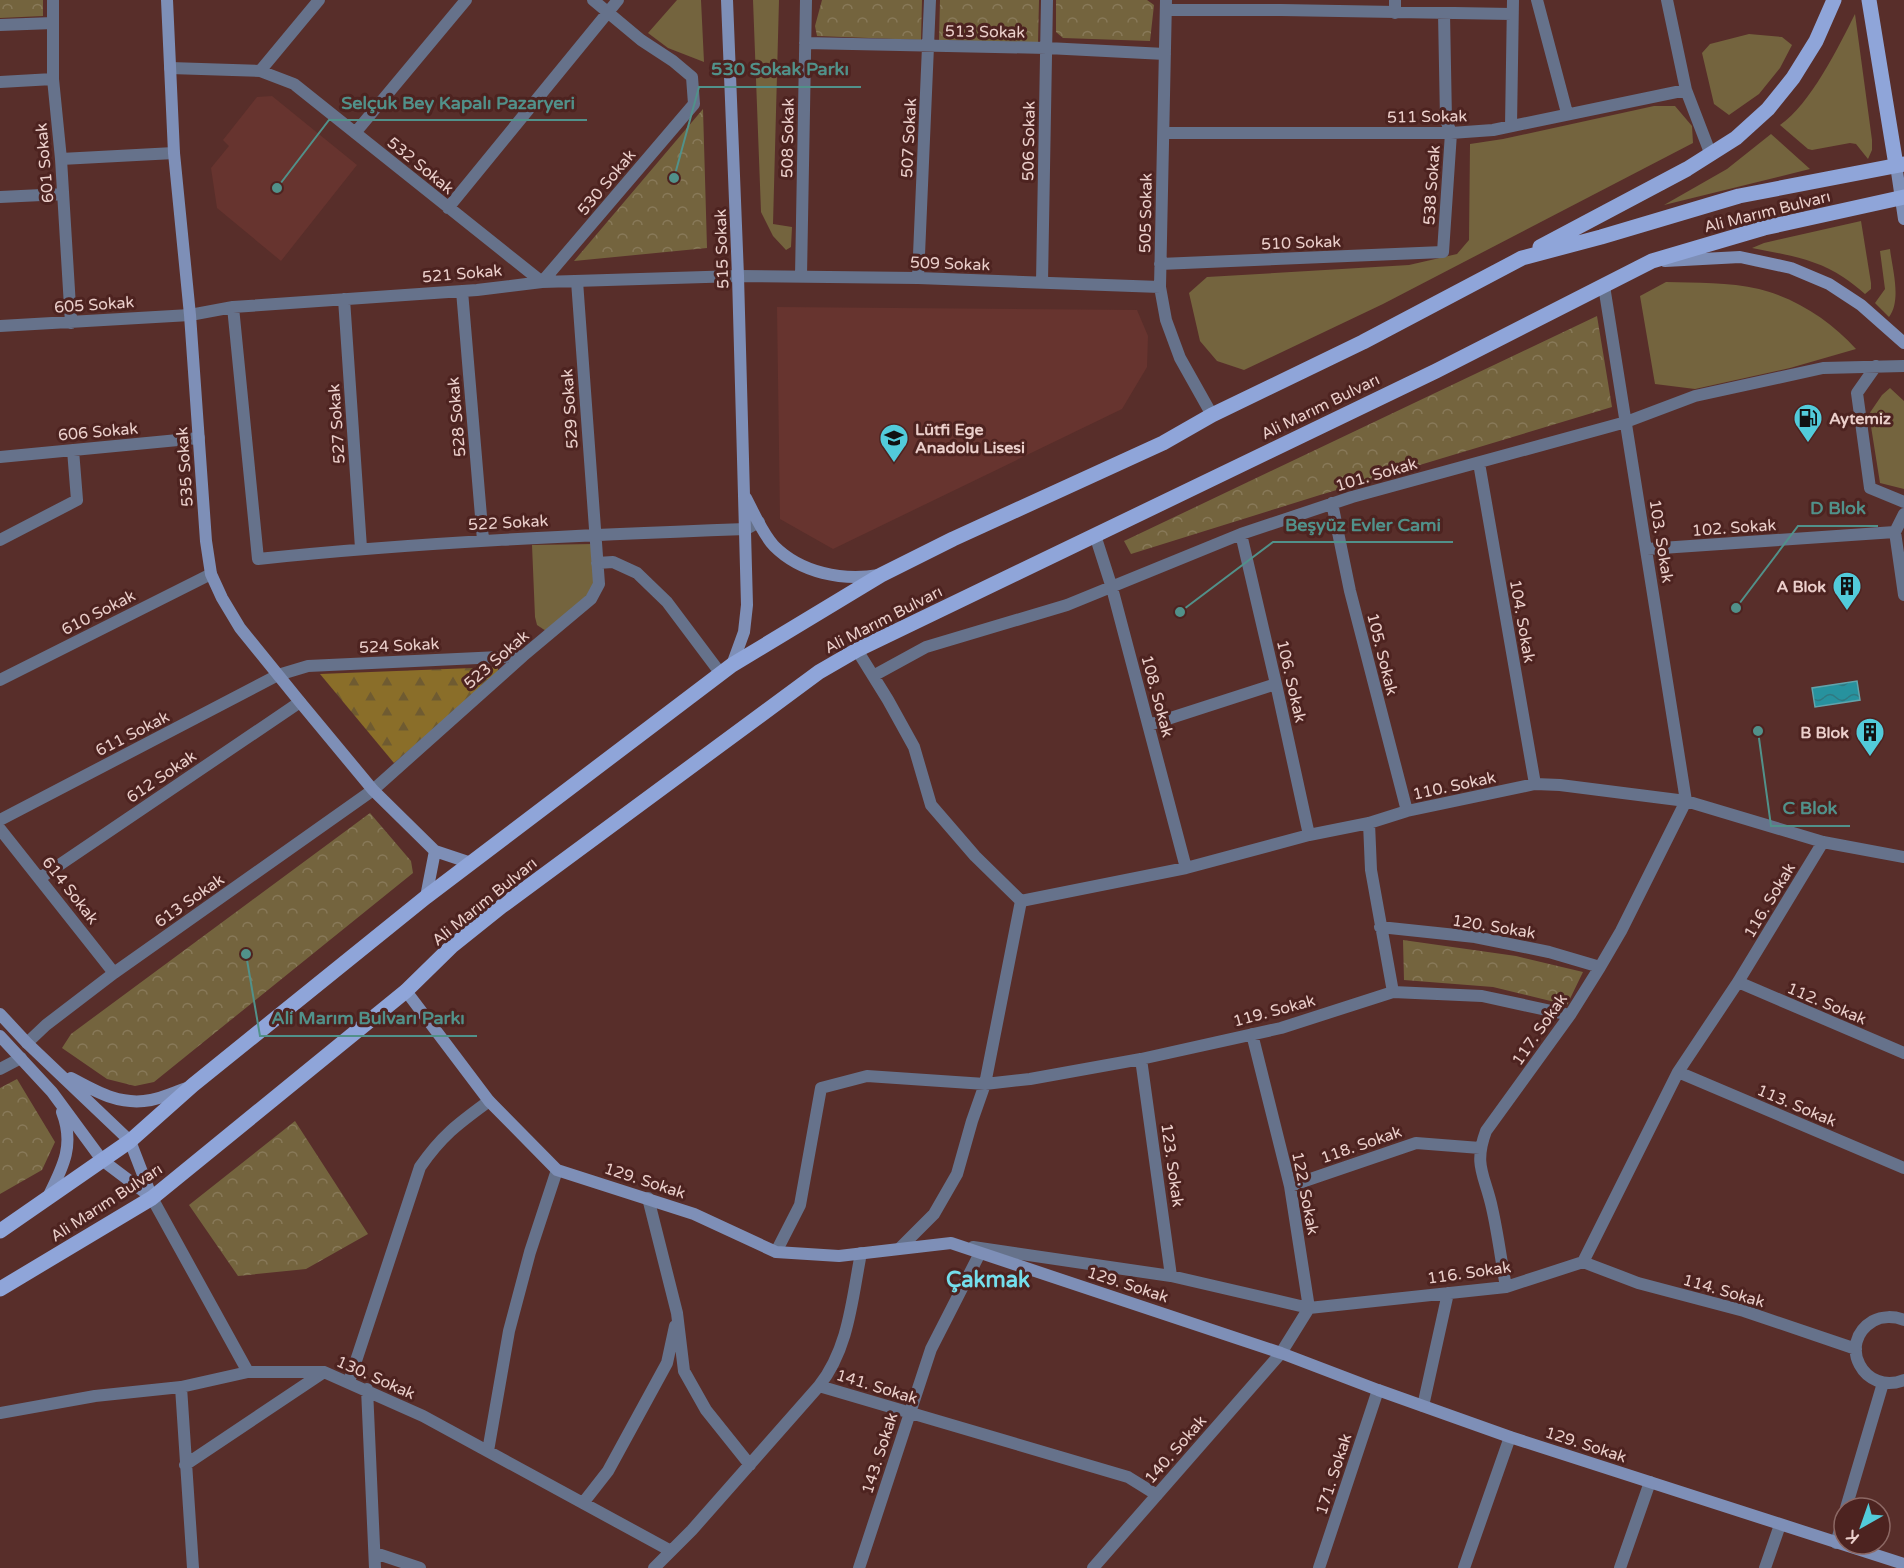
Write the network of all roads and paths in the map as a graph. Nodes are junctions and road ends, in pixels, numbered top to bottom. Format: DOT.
graph roads {
  1 [pos="53,0"];
  2 [pos="167,0"];
  3 [pos="319,0"];
  4 [pos="466,0"];
  5 [pos="593,0"];
  6 [pos="618,0"];
  7 [pos="727,0"];
  8 [pos="806,0"];
  9 [pos="930,0"];
  10 [pos="1047,0"];
  11 [pos="1513,0"];
  12 [pos="1537,0"];
  13 [pos="1667,0"];
  14 [pos="1834,0"];
  15 [pos="1869,0"];
  16 [pos="1166,5"];
  17 [pos="1281,5"];
  18 [pos="1395,6"];
  19 [pos="607,12"];
  20 [pos="1444,13"];
  21 [pos="1512,14"];
  22 [pos="53,23"];
  23 [pos="0,25"];
  24 [pos="805,43"];
  25 [pos="929,47"];
  26 [pos="1047,48"];
  27 [pos="1165,54"];
  28 [pos="170,68"];
  29 [pos="260,71"];
  30 [pos="53,79"];
  31 [pos="0,82"];
  32 [pos="1686,90"];
  33 [pos="1567,113"];
  34 [pos="1511,126"];
  35 [pos="355,133"];
  36 [pos="1164,133"];
  37 [pos="1451,133"];
  38 [pos="174,153"];
  39 [pos="1711,155"];
  40 [pos="61,159"];
  41 [pos="1900,164"];
  42 [pos="63,194"];
  43 [pos="0,197"];
  44 [pos="1902,197"];
  45 [pos="448,208"];
  46 [pos="1904,219"];
  47 [pos="1443,252"];
  48 [pos="1522,258"];
  49 [pos="1652,261"];
  50 [pos="1160,264"];
  51 [pos="738,276"];
  52 [pos="801,276"];
  53 [pos="918,278"];
  54 [pos="577,281"];
  55 [pos="542,282"];
  56 [pos="1042,282"];
  57 [pos="1604,286"];
  58 [pos="1160,287"];
  59 [pos="462,291"];
  60 [pos="344,299"];
  61 [pos="233,308"];
  62 [pos="190,315"];
  63 [pos="71,323"];
  64 [pos="0,326"];
  65 [pos="1904,343"];
  66 [pos="1875,366"];
  67 [pos="1904,366"];
  68 [pos="1212,415"];
  69 [pos="1626,422"];
  70 [pos="199,438"];
  71 [pos="73,450"];
  72 [pos="0,457"];
  73 [pos="1479,463"];
  74 [pos="745,496"];
  75 [pos="1904,502"];
  76 [pos="1332,503"];
  77 [pos="1904,514"];
  78 [pos="759,522"];
  79 [pos="746,529"];
  80 [pos="1895,532"];
  81 [pos="595,534"];
  82 [pos="1240,534"];
  83 [pos="1095,535"];
  84 [pos="0,540"];
  85 [pos="483,540"];
  86 [pos="361,548"];
  87 [pos="1647,549"];
  88 [pos="597,562"];
  89 [pos="211,574"];
  90 [pos="881,575"];
  91 [pos="1112,588"];
  92 [pos="1904,595"];
  93 [pos="857,650"];
  94 [pos="523,656"];
  95 [pos="727,669"];
  96 [pos="278,675"];
  97 [pos="873,676"];
  98 [pos="0,680"];
  99 [pos="1276,684"];
  100 [pos="300,702"];
  101 [pos="1149,724"];
  102 [pos="1534,784"];
  103 [pos="373,790"];
  104 [pos="1686,801"];
  105 [pos="1407,811"];
  106 [pos="0,820"];
  107 [pos="1369,823"];
  108 [pos="0,829"];
  109 [pos="1309,836"];
  110 [pos="1823,842"];
  111 [pos="435,851"];
  112 [pos="1901,854"];
  113 [pos="471,863"];
  114 [pos="1186,868"];
  115 [pos="40,878"];
  116 [pos="426,897"];
  117 [pos="1021,901"];
  118 [pos="1380,927"];
  119 [pos="1600,967"];
  120 [pos="114,973"];
  121 [pos="1738,982"];
  122 [pos="406,991"];
  123 [pos="1393,992"];
  124 [pos="0,1014"];
  125 [pos="1570,1015"];
  126 [pos="1252,1034"];
  127 [pos="0,1036"];
  128 [pos="27,1043"];
  129 [pos="1904,1053"];
  130 [pos="21,1058"];
  131 [pos="1142,1059"];
  132 [pos="0,1069"];
  133 [pos="56,1071"];
  134 [pos="1678,1072"];
  135 [pos="986,1084"];
  136 [pos="194,1085"];
  137 [pos="52,1092"];
  138 [pos="489,1101"];
  139 [pos="130,1141"];
  140 [pos="1480,1148"];
  141 [pos="102,1160"];
  142 [pos="1904,1168"];
  143 [pos="557,1170"];
  144 [pos="1290,1186"];
  145 [pos="48,1197"];
  146 [pos="152,1198"];
  147 [pos="648,1198"];
  148 [pos="0,1231"];
  149 [pos="951,1243"];
  150 [pos="900,1248"];
  151 [pos="776,1252"];
  152 [pos="861,1253"];
  153 [pos="980,1253"];
  154 [pos="1583,1262"];
  155 [pos="1171,1276"];
  156 [pos="1506,1287"];
  157 [pos="0,1289"];
  158 [pos="1448,1293"];
  159 [pos="1309,1308"];
  160 [pos="677,1313"];
  161 [pos="1904,1320"];
  162 [pos="1856,1349"];
  163 [pos="1281,1353"];
  164 [pos="248,1372"];
  165 [pos="324,1372"];
  166 [pos="1904,1380"];
  167 [pos="349,1382"];
  168 [pos="1882,1383"];
  169 [pos="819,1386"];
  170 [pos="181,1387"];
  171 [pos="367,1389"];
  172 [pos="1378,1390"];
  173 [pos="1423,1406"];
  174 [pos="0,1413"];
  175 [pos="909,1413"];
  176 [pos="1510,1437"];
  177 [pos="488,1451"];
  178 [pos="185,1465"];
  179 [pos="750,1465"];
  180 [pos="1650,1482"];
  181 [pos="1157,1495"];
  182 [pos="1849,1496"];
  183 [pos="583,1503"];
  184 [pos="1780,1525"];
  185 [pos="1832,1542"];
  186 [pos="671,1551"];
  187 [pos="375,1553"];
  188 [pos="1878,1556"];
  189 [pos="1904,1564"];
  190 [pos="193,1568"];
  191 [pos="375,1568"];
  192 [pos="420,1568"];
  193 [pos="654,1568"];
  194 [pos="860,1568"];
  195 [pos="1094,1568"];
  196 [pos="1318,1568"];
  197 [pos="1464,1568"];
  198 [pos="1620,1568"];
  199 [pos="1766,1568"];
  1 -- 22 [label="street, 601 Sokak"];
  2 -- 28 [label="street, 535 Sokak"];
  3 -- 29 [label="street"];
  4 -- 35 [label="street"];
  5 -- 19 [label="street"];
  6 -- 19 [label="street"];
  7 -- 51 [label="street, 515 Sokak"];
  8 -- 24 [label="street, 508 Sokak"];
  9 -- 25 [label="street, 507 Sokak"];
  10 -- 26 [label="street, 506 Sokak"];
  11 -- 21 [label="street"];
  12 -- 33 [label="street"];
  13 -- 32 [label="street"];
  14 -- 39 [label="main road"];
  15 -- 41 [label="main road"];
  16 -- 17 [label="street"];
  16 -- 27 [label="street, 505 Sokak"];
  17 -- 18 [label="street"];
  18 -- 20 [label="street"];
  19 -- 45 [label="street"];
  19 -- 55 [label="street, 530 Sokak"];
  20 -- 21 [label="street"];
  20 -- 37 [label="street, 538 Sokak"];
  21 -- 34 [label="street"];
  22 -- 23 [label="street"];
  22 -- 30 [label="street, 601 Sokak"];
  24 -- 25 [label="street, 513 Sokak"];
  24 -- 52 [label="street, 508 Sokak"];
  25 -- 26 [label="street, 513 Sokak"];
  25 -- 53 [label="street, 507 Sokak"];
  26 -- 27 [label="street, 513 Sokak"];
  26 -- 56 [label="street, 506 Sokak"];
  27 -- 36 [label="street, 505 Sokak"];
  28 -- 29 [label="street, 532 Sokak"];
  28 -- 38 [label="street, 535 Sokak"];
  29 -- 35 [label="street, 532 Sokak"];
  30 -- 31 [label="street"];
  30 -- 40 [label="street, 601 Sokak"];
  32 -- 33 [label="street, 511 Sokak"];
  32 -- 39 [label="street"];
  33 -- 34 [label="street, 511 Sokak"];
  34 -- 37 [label="street, 511 Sokak"];
  35 -- 45 [label="street, 532 Sokak"];
  36 -- 37 [label="street, 511 Sokak"];
  36 -- 50 [label="street, 505 Sokak"];
  37 -- 47 [label="street, 538 Sokak"];
  38 -- 40 [label="street"];
  38 -- 62 [label="street, 535 Sokak"];
  39 -- 48 [label="main road"];
  40 -- 42 [label="street, 601 Sokak"];
  41 -- 44 [label="street"];
  41 -- 48 [label="main road, Ali Marım Bulvarı"];
  42 -- 43 [label="street"];
  42 -- 63 [label="street, 601 Sokak"];
  44 -- 46 [label="street"];
  44 -- 49 [label="main road, Ali Marım Bulvarı"];
  45 -- 55 [label="street, 532 Sokak"];
  47 -- 50 [label="street, 510 Sokak"];
  48 -- 68 [label="main road, Ali Marım Bulvarı"];
  49 -- 57 [label="main road, Ali Marım Bulvarı"];
  49 -- 65 [label="street"];
  50 -- 58 [label="street, 505 Sokak"];
  51 -- 52 [label="street, 509 Sokak"];
  51 -- 54 [label="street, 521 Sokak"];
  51 -- 74 [label="street, 515 Sokak"];
  52 -- 53 [label="street, 509 Sokak"];
  53 -- 56 [label="street, 509 Sokak"];
  54 -- 55 [label="street, 521 Sokak"];
  54 -- 81 [label="street, 529 Sokak"];
  55 -- 59 [label="street, 521 Sokak"];
  56 -- 58 [label="street, 509 Sokak"];
  57 -- 69 [label="street, 103. Sokak"];
  57 -- 83 [label="main road, Ali Marım Bulvarı"];
  58 -- 68 [label="street, 505 Sokak"];
  59 -- 60 [label="street, 521 Sokak"];
  59 -- 85 [label="street, 528 Sokak"];
  60 -- 61 [label="street, 521 Sokak"];
  60 -- 86 [label="street, 527 Sokak"];
  61 -- 62 [label="street, 521 Sokak"];
  61 -- 86 [label="street, 522 Sokak"];
  62 -- 63 [label="street, 605 Sokak"];
  62 -- 70 [label="street, 535 Sokak"];
  63 -- 64 [label="street, 605 Sokak"];
  66 -- 67 [label="street, 101. Sokak"];
  66 -- 69 [label="street, 101. Sokak"];
  66 -- 75 [label="street"];
  68 -- 90 [label="main road, Ali Marım Bulvarı"];
  69 -- 73 [label="street, 101. Sokak"];
  69 -- 87 [label="street, 103. Sokak"];
  70 -- 71 [label="street, 606 Sokak"];
  70 -- 89 [label="street, 535 Sokak"];
  71 -- 72 [label="street, 606 Sokak"];
  71 -- 84 [label="street"];
  73 -- 76 [label="street, 101. Sokak"];
  73 -- 102 [label="street, 104. Sokak"];
  74 -- 78 [label="street, 515 Sokak"];
  74 -- 79 [label="street, 515 Sokak"];
  76 -- 82 [label="street, 101. Sokak"];
  76 -- 105 [label="street, 105. Sokak"];
  77 -- 80 [label="street"];
  78 -- 79 [label="street, 522 Sokak"];
  78 -- 90 [label="street, 515 Sokak"];
  79 -- 81 [label="street, 522 Sokak"];
  79 -- 95 [label="street, 515 Sokak"];
  80 -- 87 [label="street, 102. Sokak"];
  80 -- 92 [label="street"];
  81 -- 85 [label="street, 522 Sokak"];
  81 -- 88 [label="street, 523 Sokak"];
  82 -- 91 [label="street, 101. Sokak"];
  82 -- 99 [label="street, 106. Sokak"];
  83 -- 91 [label="street, 108. Sokak"];
  83 -- 93 [label="main road, Ali Marım Bulvarı"];
  85 -- 86 [label="street, 522 Sokak"];
  87 -- 104 [label="street, 103. Sokak"];
  88 -- 94 [label="street, 523 Sokak"];
  88 -- 95 [label="street"];
  89 -- 96 [label="street, 535 Sokak"];
  89 -- 98 [label="street, 610 Sokak"];
  90 -- 95 [label="main road, Ali Marım Bulvarı"];
  91 -- 97 [label="street, 101. Sokak"];
  91 -- 101 [label="street, 108. Sokak"];
  93 -- 97 [label="street"];
  93 -- 122 [label="main road, Ali Marım Bulvarı"];
  94 -- 96 [label="street, 524 Sokak"];
  94 -- 103 [label="street, 523 Sokak"];
  95 -- 113 [label="main road, Ali Marım Bulvarı"];
  96 -- 100 [label="street, 535 Sokak"];
  96 -- 106 [label="street, 611 Sokak"];
  97 -- 117 [label="street"];
  99 -- 101 [label="street"];
  99 -- 109 [label="street, 106. Sokak"];
  100 -- 103 [label="street, 535 Sokak"];
  100 -- 115 [label="street, 612 Sokak"];
  101 -- 114 [label="street, 108. Sokak"];
  102 -- 104 [label="street, 110. Sokak"];
  102 -- 105 [label="street, 110. Sokak"];
  103 -- 111 [label="street, 535 Sokak"];
  103 -- 120 [label="street, 613 Sokak"];
  104 -- 110 [label="street, 110. Sokak"];
  104 -- 119 [label="street, 117. Sokak"];
  105 -- 107 [label="street, 110. Sokak"];
  107 -- 109 [label="street, 110. Sokak"];
  107 -- 118 [label="street"];
  108 -- 115 [label="street, 614 Sokak"];
  109 -- 114 [label="street, 110. Sokak"];
  110 -- 112 [label="street, 110. Sokak"];
  110 -- 121 [label="street, 116. Sokak"];
  111 -- 113 [label="street"];
  111 -- 116 [label="street"];
  113 -- 116 [label="main road, Ali Marım Bulvarı"];
  114 -- 117 [label="street, 110. Sokak"];
  115 -- 120 [label="street, 614 Sokak"];
  116 -- 136 [label="main road, Ali Marım Bulvarı"];
  117 -- 135 [label="street"];
  118 -- 119 [label="street, 120. Sokak"];
  118 -- 123 [label="street"];
  119 -- 125 [label="street, 117. Sokak"];
  120 -- 128 [label="street, 613 Sokak"];
  121 -- 129 [label="street, 112. Sokak"];
  121 -- 134 [label="street, 116. Sokak"];
  122 -- 138 [label="street, 129. Sokak"];
  122 -- 146 [label="main road, Ali Marım Bulvarı"];
  123 -- 125 [label="street, 119. Sokak"];
  123 -- 126 [label="street, 119. Sokak"];
  124 -- 128 [label="street"];
  125 -- 140 [label="street, 117. Sokak"];
  126 -- 131 [label="street, 119. Sokak"];
  126 -- 144 [label="street, 122. Sokak"];
  127 -- 130 [label="street"];
  128 -- 133 [label="street"];
  130 -- 132 [label="street"];
  130 -- 137 [label="street"];
  131 -- 135 [label="street, 119. Sokak"];
  131 -- 155 [label="street, 123. Sokak"];
  133 -- 136 [label="street"];
  133 -- 139 [label="street"];
  134 -- 142 [label="street, 113. Sokak"];
  134 -- 154 [label="street, 116. Sokak"];
  135 -- 150 [label="street"];
  135 -- 151 [label="street, 119. Sokak"];
  136 -- 139 [label="main road, Ali Marım Bulvarı"];
  137 -- 141 [label="street"];
  137 -- 145 [label="street"];
  138 -- 143 [label="street, 129. Sokak"];
  138 -- 167 [label="street"];
  139 -- 141 [label="main road, Ali Marım Bulvarı"];
  139 -- 146 [label="street"];
  140 -- 144 [label="street, 118. Sokak"];
  140 -- 156 [label="street"];
  141 -- 145 [label="main road, Ali Marım Bulvarı"];
  141 -- 146 [label="street"];
  143 -- 147 [label="street, 129. Sokak"];
  143 -- 177 [label="street"];
  144 -- 159 [label="street, 122. Sokak"];
  145 -- 148 [label="main road, Ali Marım Bulvarı"];
  146 -- 157 [label="main road, Ali Marım Bulvarı"];
  146 -- 164 [label="street"];
  147 -- 151 [label="street, 129. Sokak"];
  147 -- 160 [label="street"];
  149 -- 150 [label="street, 129. Sokak"];
  149 -- 153 [label="street, 129. Sokak"];
  149 -- 155 [label="street, 116. Sokak"];
  150 -- 152 [label="street, 129. Sokak"];
  151 -- 152 [label="street, 129. Sokak"];
  152 -- 169 [label="street"];
  153 -- 163 [label="street, 129. Sokak"];
  153 -- 175 [label="street, 143. Sokak"];
  154 -- 156 [label="street, 116. Sokak"];
  154 -- 162 [label="street, 114. Sokak"];
  155 -- 159 [label="street, 116. Sokak"];
  156 -- 158 [label="street, 116. Sokak"];
  158 -- 159 [label="street, 116. Sokak"];
  158 -- 173 [label="street"];
  159 -- 163 [label="street"];
  160 -- 179 [label="street"];
  160 -- 183 [label="street"];
  161 -- 162 [label="street"];
  162 -- 168 [label="street"];
  163 -- 172 [label="street, 129. Sokak"];
  163 -- 181 [label="street, 140. Sokak"];
  164 -- 165 [label="street, 130. Sokak"];
  164 -- 170 [label="street, 130. Sokak"];
  165 -- 167 [label="street, 130. Sokak"];
  165 -- 178 [label="street"];
  166 -- 168 [label="street"];
  167 -- 171 [label="street, 130. Sokak"];
  168 -- 182 [label="street"];
  169 -- 175 [label="street, 141. Sokak"];
  169 -- 179 [label="street, 141. Sokak"];
  170 -- 174 [label="street, 130. Sokak"];
  170 -- 178 [label="street"];
  171 -- 177 [label="street, 130. Sokak"];
  171 -- 187 [label="street"];
  172 -- 173 [label="street, 129. Sokak"];
  172 -- 196 [label="street, 171. Sokak"];
  173 -- 176 [label="street, 129. Sokak"];
  175 -- 181 [label="street, 141. Sokak"];
  175 -- 194 [label="street, 143. Sokak"];
  176 -- 180 [label="street, 129. Sokak"];
  176 -- 197 [label="street"];
  177 -- 183 [label="street, 130. Sokak"];
  178 -- 190 [label="street"];
  179 -- 186 [label="street, 141. Sokak"];
  180 -- 184 [label="street, 129. Sokak"];
  180 -- 198 [label="street"];
  181 -- 195 [label="street, 140. Sokak"];
  183 -- 186 [label="street, 130. Sokak"];
  184 -- 185 [label="street, 129. Sokak"];
  184 -- 199 [label="street"];
  186 -- 193 [label="street, 141. Sokak"];
  187 -- 191 [label="street"];
  187 -- 192 [label="street"];
  188 -- 189 [label="street, 129. Sokak"];
}
